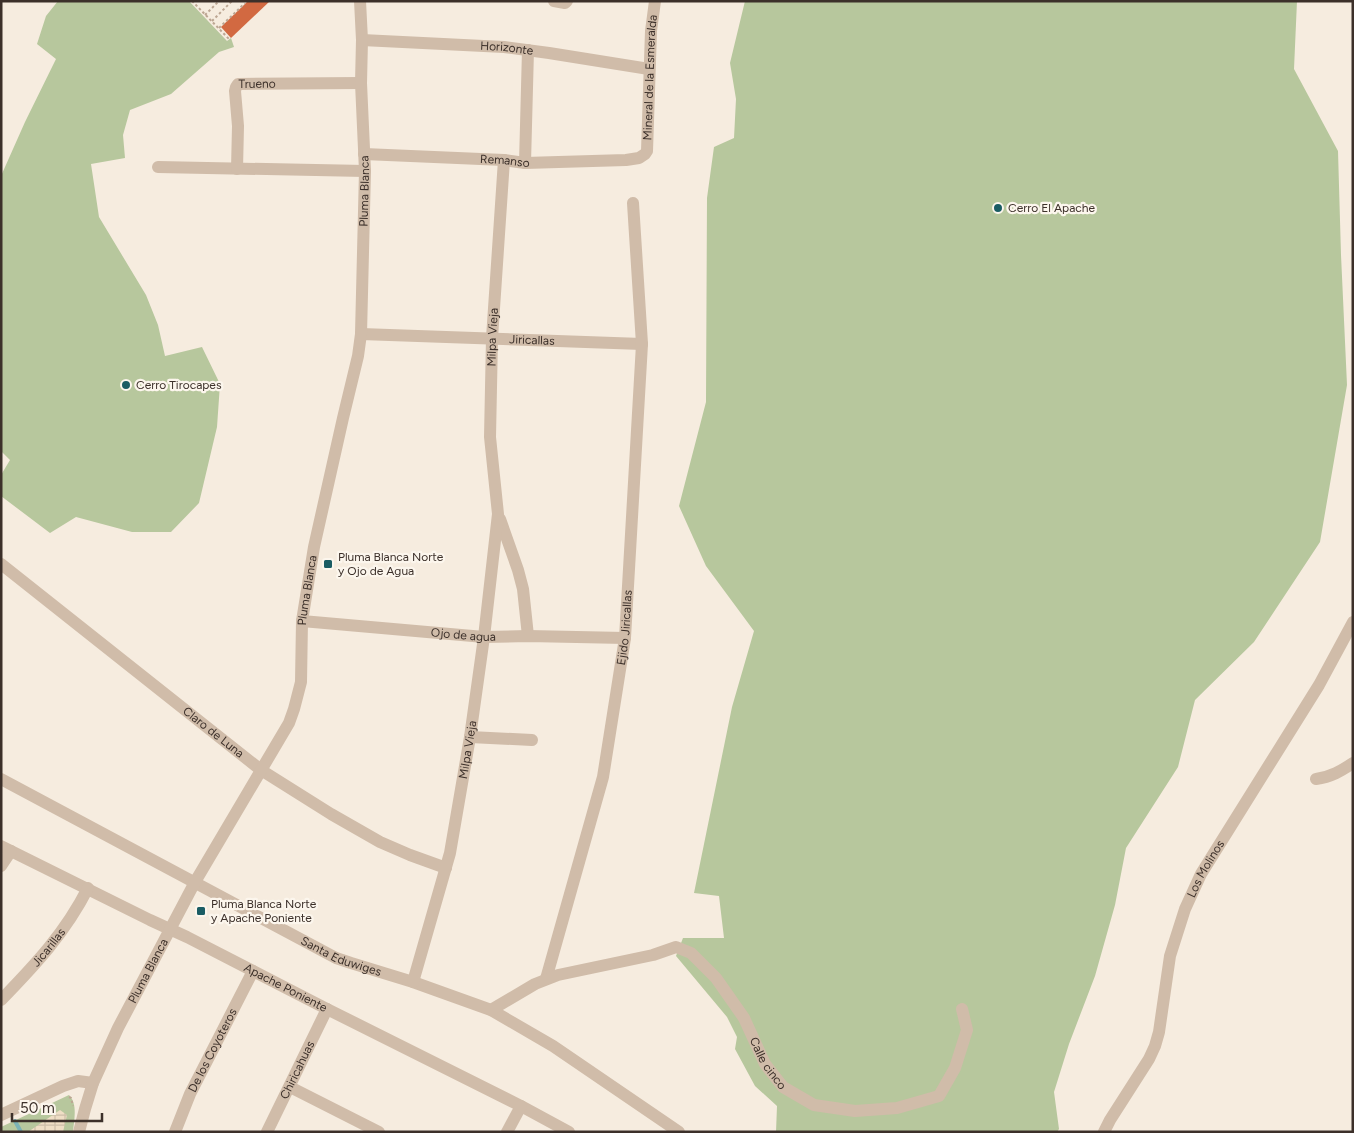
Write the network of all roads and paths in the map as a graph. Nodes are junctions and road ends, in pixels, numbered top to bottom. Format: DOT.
graph roads {
  1 [pos="194,1"];
  2 [pos="219,1"];
  3 [pos="232,1"];
  4 [pos="360,1"];
  5 [pos="655,1"];
  6 [pos="245,4"];
  7 [pos="205,15"];
  8 [pos="212,21"];
  9 [pos="219,28"];
  10 [pos="229,39"];
  11 [pos="362,40"];
  12 [pos="528,50"];
  13 [pos="649,69"];
  14 [pos="361,83"];
  15 [pos="364,154"];
  16 [pos="645,154"];
  17 [pos="504,160"];
  18 [pos="525,162"];
  19 [pos="158,167"];
  20 [pos="237,169"];
  21 [pos="364,171"];
  22 [pos="633,203"];
  23 [pos="361,334"];
  24 [pos="492,338"];
  25 [pos="642,344"];
  26 [pos="498,514"];
  27 [pos="1,564"];
  28 [pos="302,621"];
  29 [pos="1353,622"];
  30 [pos="528,636"];
  31 [pos="484,637"];
  32 [pos="625,638"];
  33 [pos="470,738"];
  34 [pos="532,740"];
  35 [pos="1353,763"];
  36 [pos="261,770"];
  37 [pos="1,779"];
  38 [pos="1316,779"];
  39 [pos="6,849"];
  40 [pos="1,866"];
  41 [pos="446,868"];
  42 [pos="194,882"];
  43 [pos="88,888"];
  44 [pos="170,929"];
  45 [pos="253,971"];
  46 [pos="546,979"];
  47 [pos="413,982"];
  48 [pos="1,1000"];
  49 [pos="327,1009"];
  50 [pos="962,1009"];
  51 [pos="491,1010"];
  52 [pos="93,1082"];
  53 [pos="63,1086"];
  54 [pos="290,1087"];
  55 [pos="521,1106"];
  56 [pos="73,1108"];
  57 [pos="1,1115"];
  58 [pos="79,1132"];
  59 [pos="175,1132"];
  60 [pos="267,1132"];
  61 [pos="379,1132"];
  62 [pos="507,1132"];
  63 [pos="569,1132"];
  64 [pos="679,1132"];
  65 [pos="1104,1132"];
  1 -- 7 [label="path"];
  2 -- 7 [label="path"];
  3 -- 8 [label="path"];
  4 -- 11 [label="street, Pluma Blanca"];
  5 -- 13 [label="street, Mineral de la Esmeralda"];
  6 -- 9 [label="path"];
  7 -- 8 [label="path"];
  8 -- 9 [label="path"];
  9 -- 10 [label="path"];
  11 -- 12 [label="street, Horizonte"];
  11 -- 14 [label="street, Pluma Blanca"];
  12 -- 13 [label="street, Horizonte"];
  12 -- 18 [label="street"];
  13 -- 16 [label="street, Mineral de la Esmeralda"];
  14 -- 15 [label="street, Pluma Blanca"];
  14 -- 20 [label="street, Trueno"];
  15 -- 17 [label="street, Remanso"];
  15 -- 21 [label="street, Pluma Blanca"];
  16 -- 18 [label="street, Remanso"];
  17 -- 18 [label="street, Remanso"];
  17 -- 24 [label="street, Milpa Vieja"];
  19 -- 20 [label="street"];
  20 -- 21 [label="street"];
  21 -- 23 [label="street, Pluma Blanca"];
  22 -- 25 [label="street, Ejido Jiricallas"];
  23 -- 24 [label="street, Jiricallas"];
  23 -- 28 [label="street, Pluma Blanca"];
  24 -- 25 [label="street, Jiricallas"];
  24 -- 26 [label="street, Milpa Vieja"];
  25 -- 32 [label="street, Ejido Jiricallas"];
  26 -- 30 [label="street, Milpa Vieja"];
  26 -- 31 [label="street, Milpa Vieja"];
  27 -- 36 [label="street, Claro de Luna"];
  28 -- 31 [label="street, Ojo de agua"];
  28 -- 36 [label="street, Pluma Blanca"];
  29 -- 65 [label="street, Los Molinos"];
  30 -- 31 [label="street, Ojo de agua"];
  30 -- 32 [label="street, Ojo de agua"];
  31 -- 33 [label="street, Milpa Vieja"];
  32 -- 46 [label="street, Ejido Jiricallas"];
  33 -- 34 [label="street"];
  33 -- 41 [label="street, Milpa Vieja"];
  35 -- 38 [label="street"];
  36 -- 41 [label="street, Claro de Luna"];
  36 -- 42 [label="street, Pluma Blanca"];
  37 -- 42 [label="street, Santa Eduwiges"];
  39 -- 40 [label="street"];
  39 -- 43 [label="street, Apache Poniente"];
  41 -- 47 [label="street, Milpa Vieja"];
  42 -- 44 [label="street, Pluma Blanca"];
  42 -- 47 [label="street, Santa Eduwiges"];
  43 -- 44 [label="street, Apache Poniente"];
  43 -- 48 [label="street, Jicarillas"];
  44 -- 45 [label="street, Apache Poniente"];
  44 -- 52 [label="street, Pluma Blanca"];
  45 -- 49 [label="street, Apache Poniente"];
  45 -- 59 [label="street, De los Coyoteros"];
  46 -- 50 [label="street, Calle cinco"];
  46 -- 51 [label="street"];
  47 -- 51 [label="street, Santa Eduwiges"];
  49 -- 54 [label="street, Chiricahuas"];
  49 -- 55 [label="street, Apache Poniente"];
  51 -- 64 [label="street, Santa Eduwiges"];
  52 -- 53 [label="street"];
  52 -- 58 [label="street, Pluma Blanca"];
  53 -- 56 [label="path"];
  53 -- 57 [label="street"];
  54 -- 60 [label="street, Chiricahuas"];
  54 -- 61 [label="street"];
  55 -- 62 [label="street"];
  55 -- 63 [label="street, Apache Poniente"];
}
